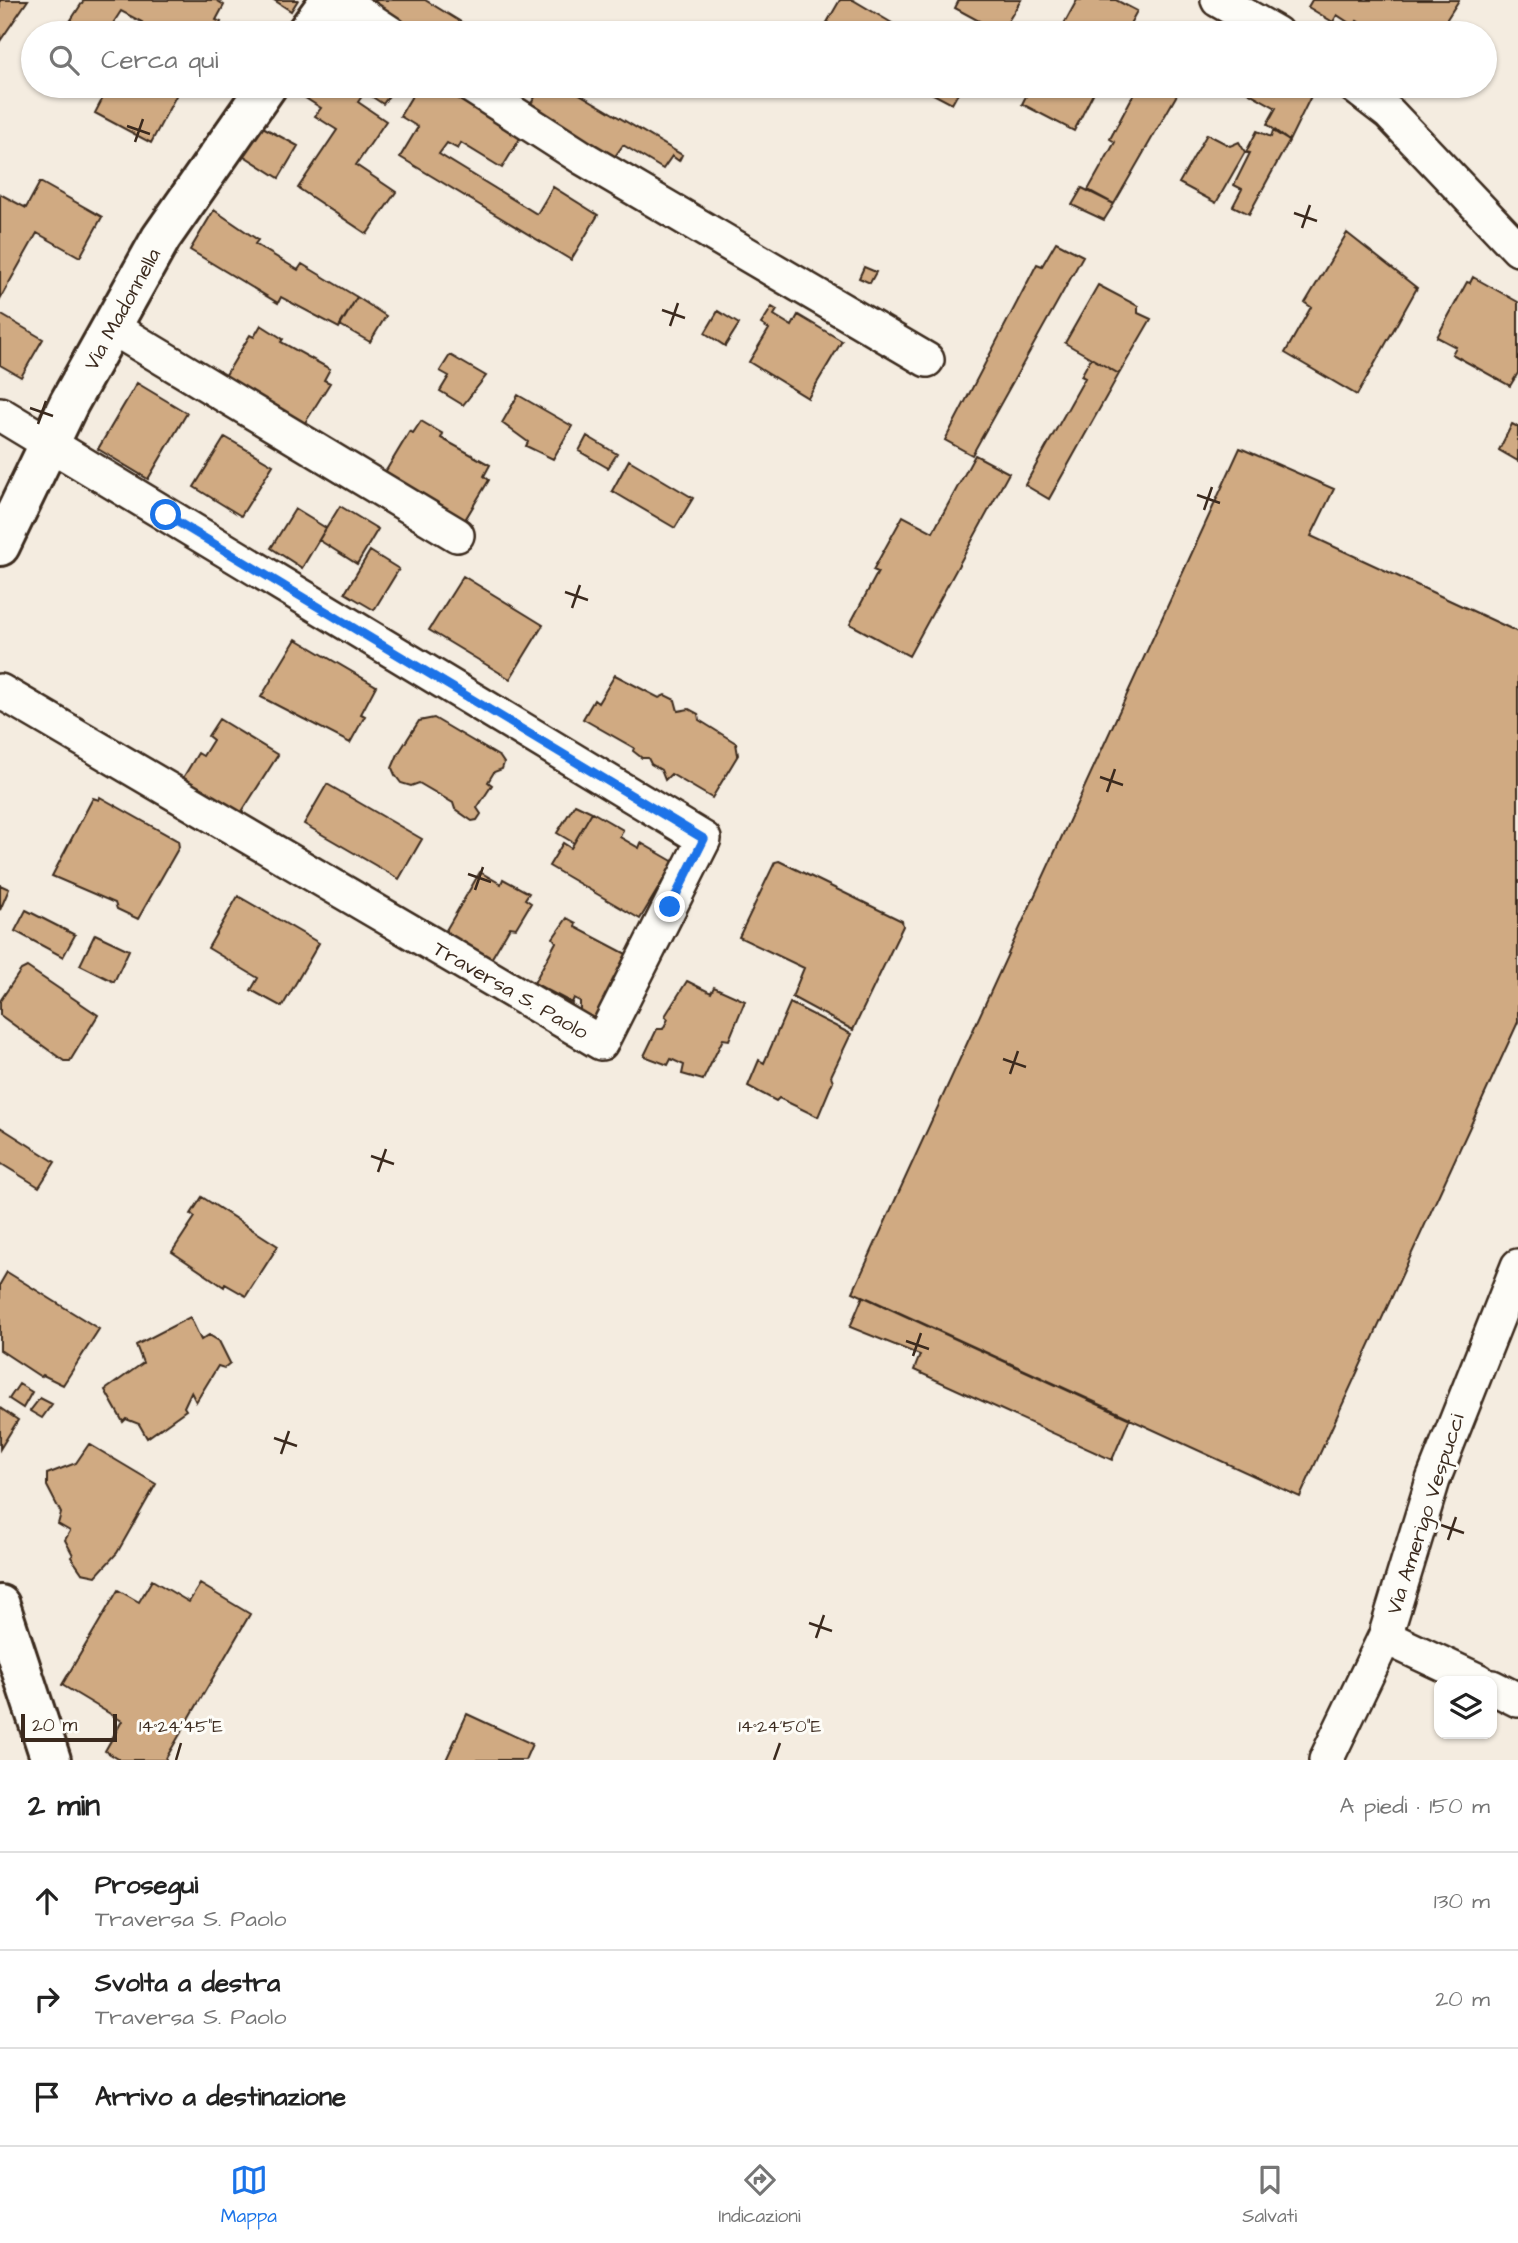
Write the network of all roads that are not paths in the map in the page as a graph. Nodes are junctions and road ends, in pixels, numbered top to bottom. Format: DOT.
graph roads {
  1 [pos="330,0"];
  2 [pos="340,0"];
  3 [pos="1218,0"];
  4 [pos="315,21"];
  5 [pos="372,21"];
  6 [pos="1255,21"];
  7 [pos="259,98"];
  8 [pos="490,98"];
  9 [pos="1370,98"];
  10 [pos="1518,249"];
  11 [pos="113,328"];
  12 [pos="927,360"];
  13 [pos="0,414"];
  14 [pos="49,445"];
  15 [pos="457,535"];
  16 [pos="0,546"];
  17 [pos="0,691"];
  18 [pos="1518,1266"];
  19 [pos="0,1605"];
  20 [pos="1385,1637"];
  21 [pos="1468,1676"];
  22 [pos="1497,1690"];
  23 [pos="1518,1700"];
  24 [pos="51,1760"];
  25 [pos="1326,1760"];
  1 -- 4 [label="street"];
  2 -- 5 [label="street"];
  3 -- 6 [label="street"];
  7 -- 11 [label="street, Via Madonnella"];
  8 -- 12 [label="street"];
  9 -- 10 [label="street"];
  11 -- 14 [label="street, Via Madonnella"];
  11 -- 15 [label="street"];
  13 -- 14 [label="street"];
  14 -- 16 [label="street, Via Madonnella"];
  14 -- 17 [label="street, Traversa S. Paolo"];
  18 -- 20 [label="street, Via Amerigo Vespucci"];
  19 -- 24 [label="street"];
  20 -- 21 [label="street"];
  20 -- 25 [label="street, Via Amerigo Vespucci"];
  22 -- 23 [label="street"];
}
